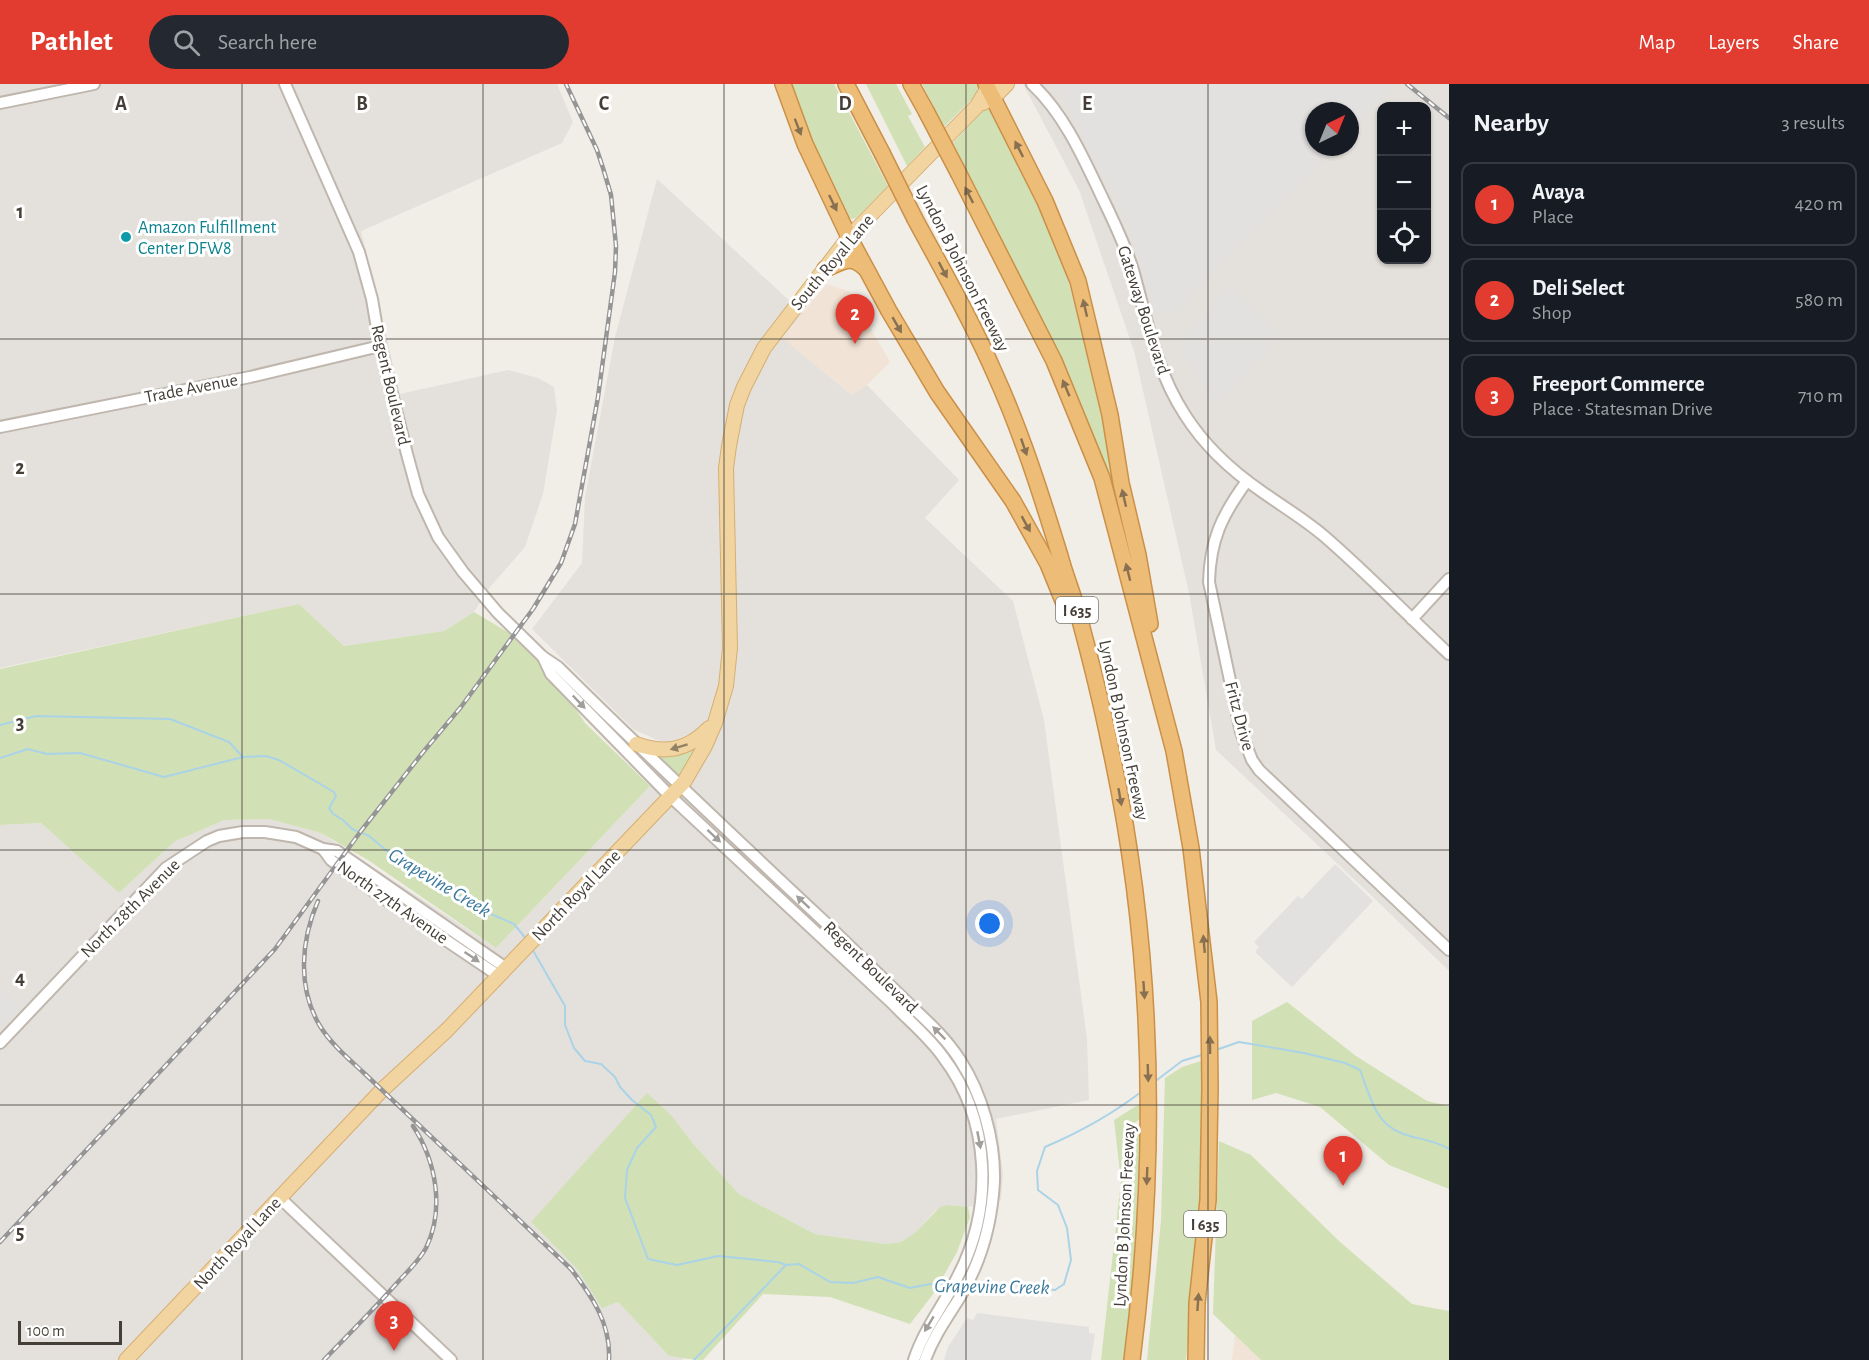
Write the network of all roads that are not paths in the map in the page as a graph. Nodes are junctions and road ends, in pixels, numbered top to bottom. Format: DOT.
graph roads {
  1 [pos="94,84"];
  2 [pos="285,84"];
  3 [pos="783,84"];
  4 [pos="846,84"];
  5 [pos="911,84"];
  6 [pos="1008,84"];
  7 [pos="1032,84"];
  8 [pos="989,88"];
  9 [pos="0,104"];
  10 [pos="849,237"];
  11 [pos="825,269"];
  12 [pos="868,271"];
  13 [pos="788,315"];
  14 [pos="381,346"];
  15 [pos="0,427"];
  16 [pos="1247,481"];
  17 [pos="1449,579"];
  18 [pos="1412,619"];
  19 [pos="1449,654"];
  20 [pos="543,657"];
  21 [pos="715,723"];
  22 [pos="636,744"];
  23 [pos="1111,747"];
  24 [pos="1174,751"];
  25 [pos="676,792"];
  26 [pos="324,849"];
  27 [pos="386,884"];
  28 [pos="379,895"];
  29 [pos="1449,950"];
  30 [pos="507,967"];
  31 [pos="0,1043"];
  32 [pos="280,1198"];
  33 [pos="980,1237"];
  34 [pos="126,1360"];
  35 [pos="451,1360"];
  36 [pos="914,1360"];
  37 [pos="925,1360"];
  38 [pos="1132,1360"];
  39 [pos="1196,1360"];
  1 -- 9 [label="street"];
  2 -- 14 [label="street, Regent Boulevard"];
  3 -- 10 [label="highway, one-way"];
  4 -- 23 [label="highway, Lyndon B Johnson Freeway / I 635, one-way, bridge"];
  24 -- 5 [label="highway, I 635, one-way, bridge"];
  6 -- 8 [label="main road, South Royal Lane"];
  7 -- 16 [label="street, Gateway Boulevard"];
  8 -- 10 [label="main road, South Royal Lane"];
  24 -- 8 [label="highway, one-way"];
  10 -- 11 [label="main road, South Royal Lane"];
  10 -- 12 [label="highway"];
  11 -- 12 [label="highway"];
  11 -- 13 [label="main road, South Royal Lane"];
  12 -- 23 [label="highway, one-way"];
  13 -- 21 [label="main road, North Royal Lane"];
  14 -- 15 [label="street, Trade Avenue"];
  14 -- 20 [label="street, Regent Boulevard"];
  16 -- 18 [label="street, Gateway Boulevard"];
  16 -- 29 [label="street, Fritz Drive"];
  17 -- 18 [label="street"];
  18 -- 19 [label="street, Gateway Boulevard"];
  20 -- 22 [label="street, Regent Boulevard"];
  20 -- 25 [label="street, Regent Boulevard, one-way"];
  21 -- 22 [label="main road, one-way"];
  21 -- 25 [label="main road, North Royal Lane"];
  22 -- 25 [label="street, Regent Boulevard"];
  23 -- 38 [label="highway, Lyndon B Johnson Freeway / I 635, one-way"];
  39 -- 24 [label="highway, I 635, one-way"];
  25 -- 30 [label="main road, North Royal Lane"];
  25 -- 33 [label="street, Regent Boulevard"];
  26 -- 27 [label="street, North 27th Avenue"];
  26 -- 28 [label="street, North 27th Avenue"];
  26 -- 31 [label="street, North 28th Avenue"];
  27 -- 28 [label="street"];
  27 -- 30 [label="street, North 27th Avenue"];
  28 -- 30 [label="street, North 27th Avenue, one-way"];
  30 -- 32 [label="main road, North Royal Lane"];
  32 -- 34 [label="main road, North Royal Lane"];
  32 -- 35 [label="street"];
  33 -- 36 [label="street, Regent Boulevard, one-way"];
  33 -- 37 [label="street, Regent Boulevard"];
}
